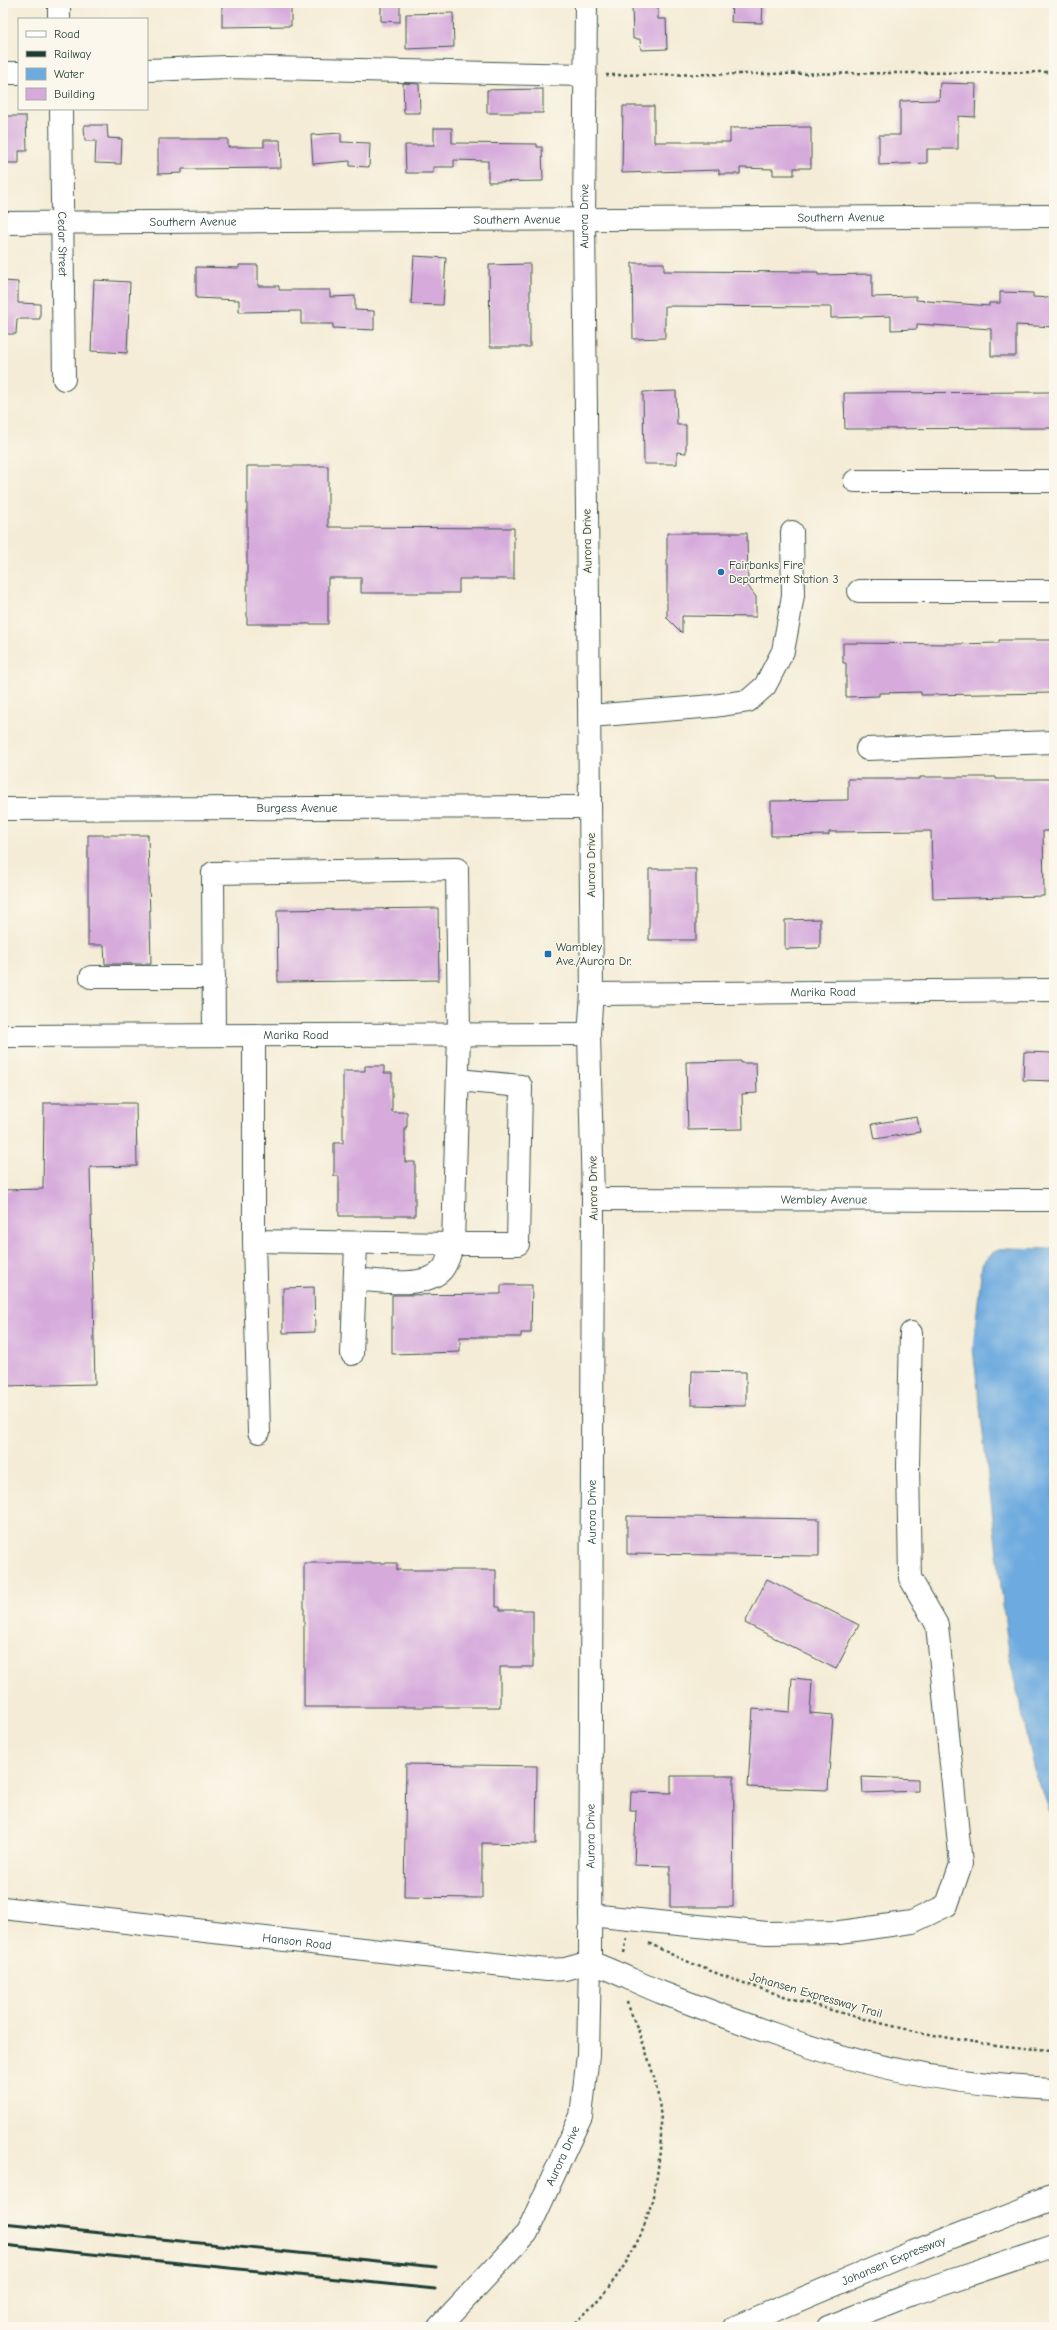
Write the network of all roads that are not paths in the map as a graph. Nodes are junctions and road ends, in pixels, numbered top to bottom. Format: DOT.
graph roads {
  1 [pos="59,3"];
  2 [pos="586,3"];
  3 [pos="59,18"];
  4 [pos="148,70"];
  5 [pos="3,73"];
  6 [pos="18,73"];
  7 [pos="585,75"];
  8 [pos="61,110"];
  9 [pos="1054,216"];
  10 [pos="584,220"];
  11 [pos="3,223"];
  12 [pos="63,223"];
  13 [pos="64,379"];
  14 [pos="855,481"];
  15 [pos="1054,481"];
  16 [pos="792,532"];
  17 [pos="859,591"];
  18 [pos="1054,591"];
  19 [pos="590,716"];
  20 [pos="1054,742"];
  21 [pos="867,749"];
  22 [pos="590,806"];
  23 [pos="3,809"];
  24 [pos="91,977"];
  25 [pos="214,977"];
  26 [pos="1054,990"];
  27 [pos="592,994"];
  28 [pos="459,1034"];
  29 [pos="589,1034"];
  30 [pos="214,1035"];
  31 [pos="254,1035"];
  32 [pos="3,1036"];
  33 [pos="458,1080"];
  34 [pos="593,1199"];
  35 [pos="1054,1200"];
  36 [pos="254,1241"];
  37 [pos="356,1243"];
  38 [pos="453,1244"];
  39 [pos="355,1279"];
  40 [pos="912,1333"];
  41 [pos="352,1354"];
  42 [pos="259,1432"];
  43 [pos="3,1908"];
  44 [pos="590,1916"];
  45 [pos="590,1962"];
  46 [pos="1054,2089"];
  47 [pos="1054,2197"];
  48 [pos="1054,2246"];
  49 [pos="439,2327"];
  50 [pos="735,2327"];
  51 [pos="828,2327"];
  1 -- 3 [label="main road"];
  2 -- 7 [label="main road, Aurora Drive"];
  4 -- 7 [label="main road"];
  5 -- 6 [label="main road"];
  7 -- 10 [label="main road, Aurora Drive"];
  8 -- 12 [label="main road, Cedar Street"];
  9 -- 10 [label="main road, Southern Avenue"];
  10 -- 12 [label="main road, Southern Avenue"];
  10 -- 19 [label="main road, Aurora Drive"];
  11 -- 12 [label="main road, Southern Avenue"];
  12 -- 13 [label="main road, Cedar Street"];
  14 -- 15 [label="main road"];
  16 -- 19 [label="main road"];
  17 -- 18 [label="main road"];
  19 -- 22 [label="main road, Aurora Drive"];
  20 -- 21 [label="main road"];
  22 -- 23 [label="main road, Burgess Avenue"];
  22 -- 27 [label="main road, Aurora Drive"];
  24 -- 25 [label="main road"];
  25 -- 28 [label="main road"];
  25 -- 30 [label="main road"];
  26 -- 27 [label="main road, Marika Road"];
  27 -- 29 [label="main road, Aurora Drive"];
  28 -- 29 [label="main road, Marika Road"];
  28 -- 31 [label="main road, Marika Road"];
  28 -- 33 [label="main road"];
  29 -- 34 [label="main road, Aurora Drive"];
  30 -- 31 [label="main road, Marika Road"];
  30 -- 32 [label="main road, Marika Road"];
  31 -- 36 [label="main road"];
  33 -- 38 [label="main road"];
  33 -- 38 [label="main road"];
  34 -- 35 [label="main road, Wembley Avenue"];
  34 -- 44 [label="main road, Aurora Drive"];
  36 -- 37 [label="main road"];
  36 -- 42 [label="main road"];
  37 -- 38 [label="main road"];
  37 -- 39 [label="main road"];
  38 -- 39 [label="main road"];
  39 -- 41 [label="main road"];
  40 -- 44 [label="main road"];
  43 -- 45 [label="main road, Hanson Road"];
  44 -- 45 [label="main road, Aurora Drive"];
  45 -- 46 [label="main road"];
  45 -- 49 [label="main road, Aurora Drive"];
  47 -- 50 [label="main road, Johansen Expressway"];
  48 -- 51 [label="main road"];
}
